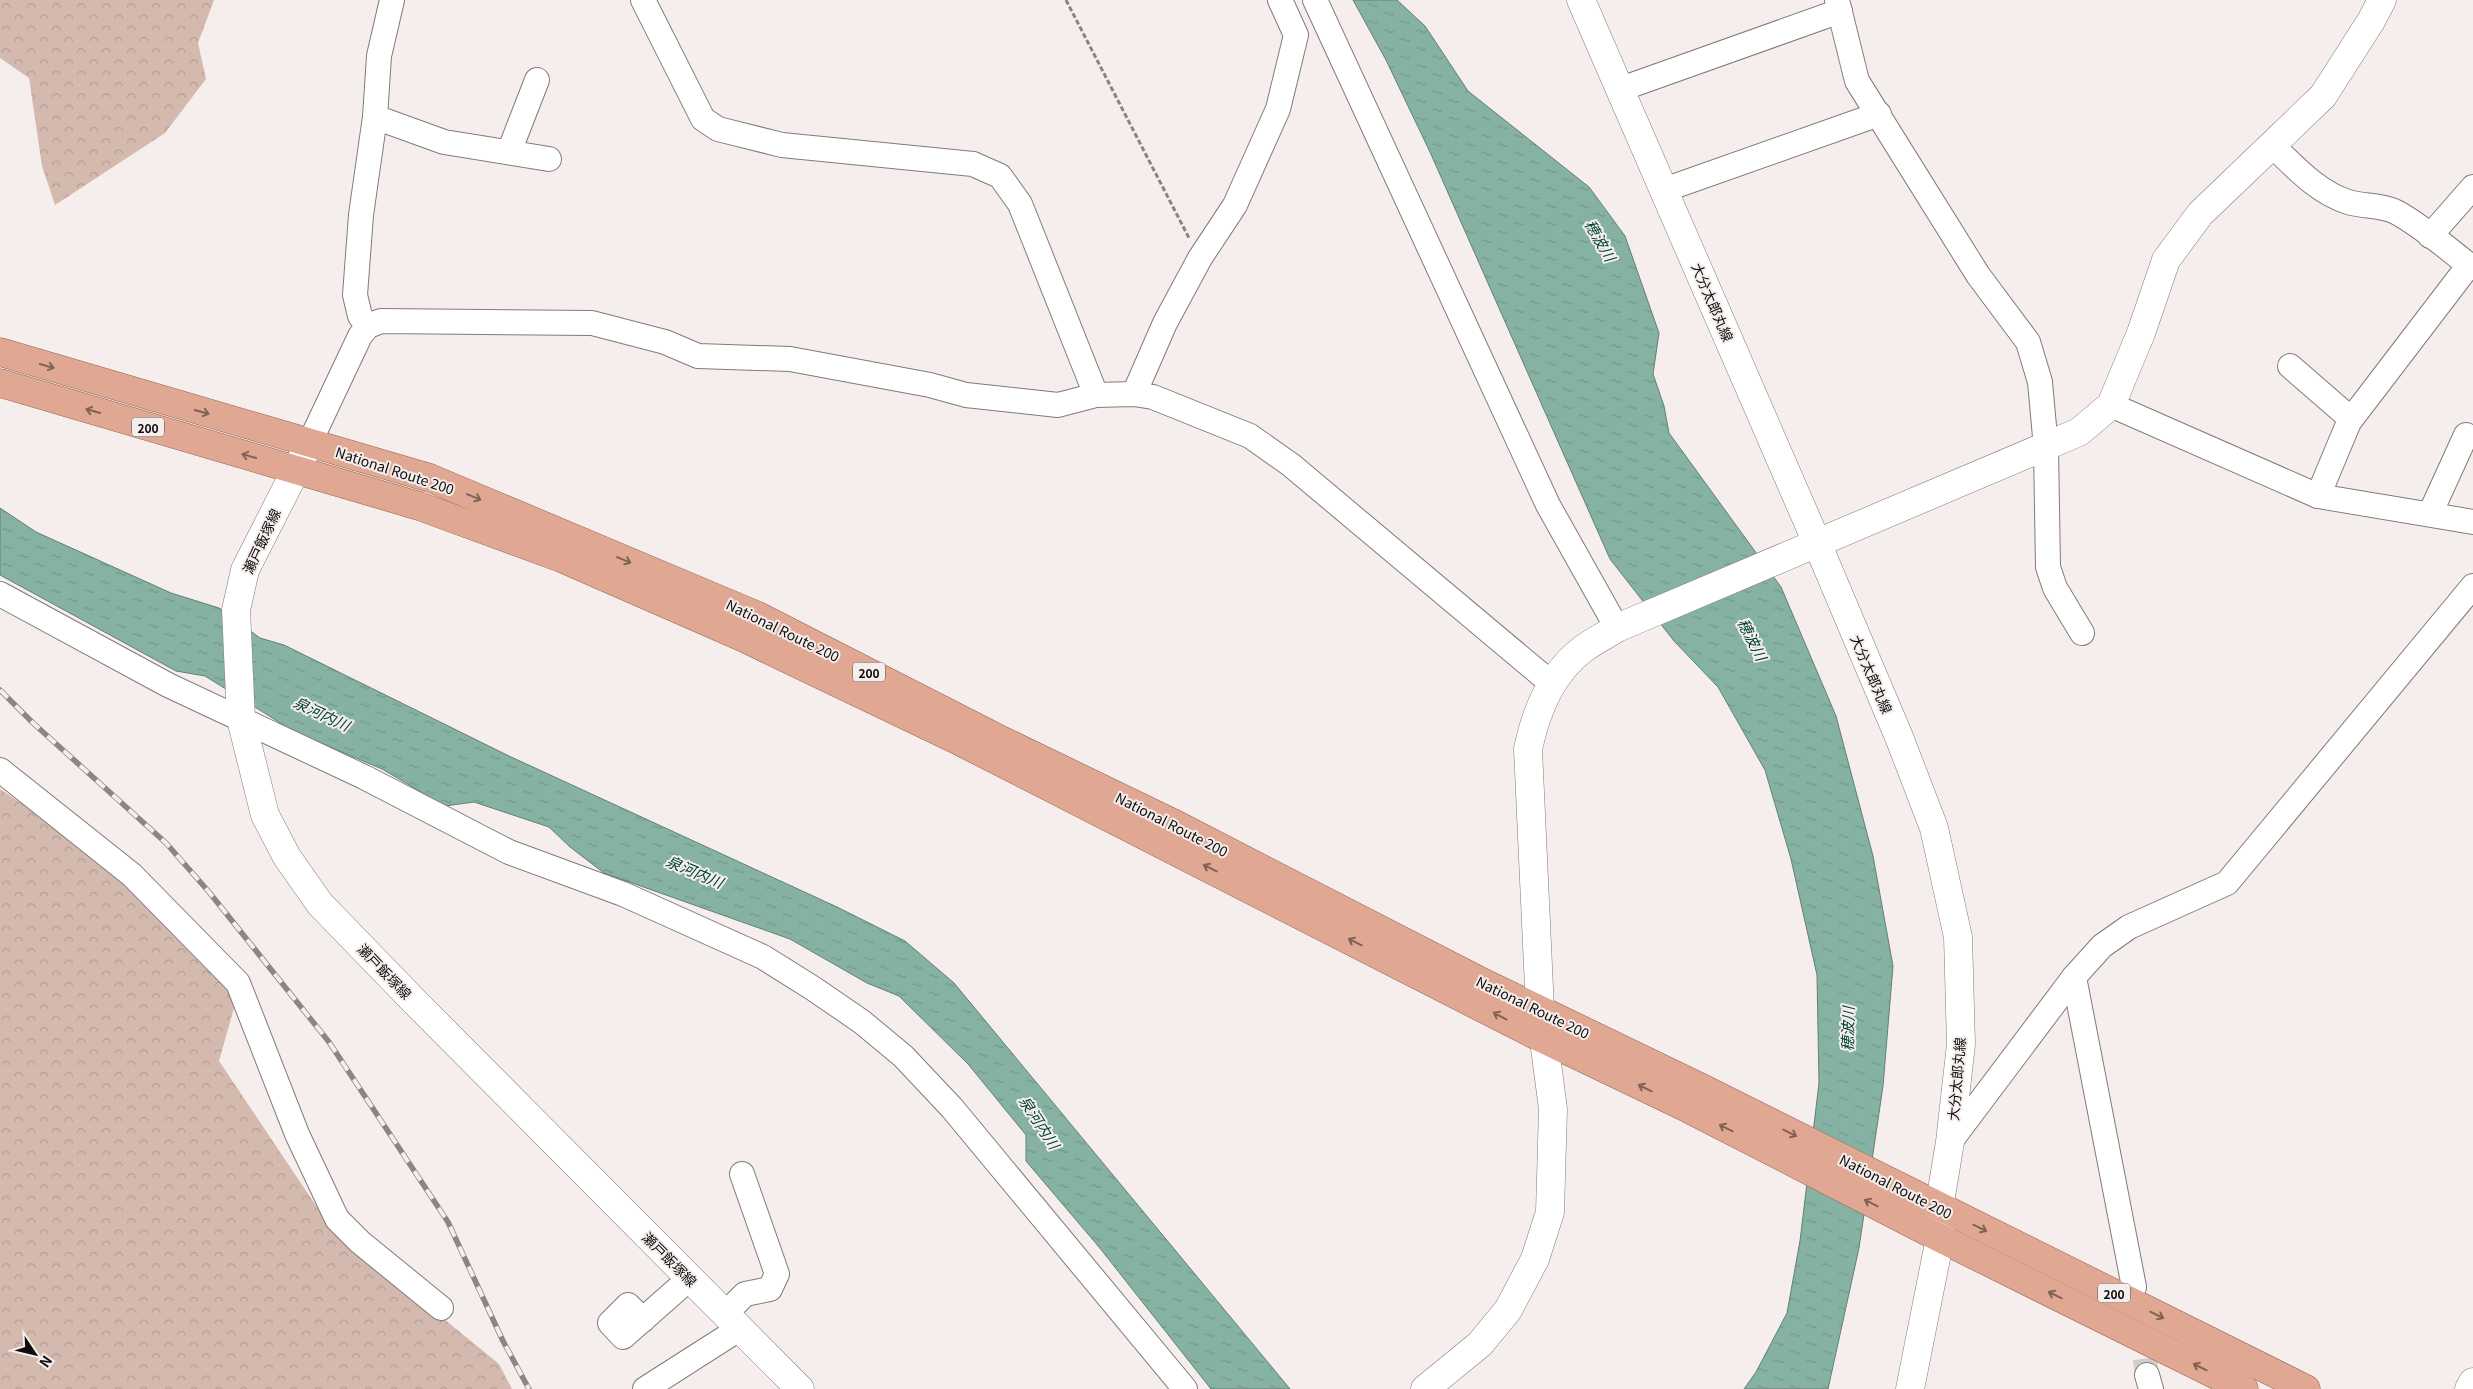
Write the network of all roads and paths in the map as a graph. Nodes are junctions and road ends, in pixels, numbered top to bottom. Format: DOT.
graph roads {
  1 [pos="392,0"];
  2 [pos="642,0"];
  3 [pos="1066,0"];
  4 [pos="1280,0"];
  5 [pos="1315,0"];
  6 [pos="1581,0"];
  7 [pos="2382,0"];
  8 [pos="1838,6"];
  9 [pos="537,80"];
  10 [pos="1621,89"];
  11 [pos="1878,114"];
  12 [pos="375,117"];
  13 [pos="2272,145"];
  14 [pos="508,152"];
  15 [pos="549,158"];
  16 [pos="2473,187"];
  17 [pos="1664,190"];
  18 [pos="2430,236"];
  19 [pos="1200,258"];
  20 [pos="2471,267"];
  21 [pos="368,326"];
  22 [pos="0,352"];
  23 [pos="2290,366"];
  24 [pos="0,383"];
  25 [pos="1134,394"];
  26 [pos="1096,395"];
  27 [pos="2111,405"];
  28 [pos="2351,419"];
  29 [pos="2466,435"];
  30 [pos="309,444"];
  31 [pos="2046,448"];
  32 [pos="296,470"];
  33 [pos="2318,496"];
  34 [pos="2430,514"];
  35 [pos="2473,522"];
  36 [pos="1810,546"];
  37 [pos="2473,586"];
  38 [pos="0,594"];
  39 [pos="1617,628"];
  40 [pos="2082,633"];
  41 [pos="1552,683"];
  42 [pos="241,718"];
  43 [pos="0,770"];
  44 [pos="2074,977"];
  45 [pos="1540,1010"];
  46 [pos="1542,1039"];
  47 [pos="1694,1098"];
  48 [pos="1950,1142"];
  49 [pos="742,1174"];
  50 [pos="1930,1203"];
  51 [pos="1940,1238"];
  52 [pos="690,1278"];
  53 [pos="2134,1287"];
  54 [pos="441,1308"];
  55 [pos="642,1320"];
  56 [pos="732,1322"];
  57 [pos="2473,1382"];
  58 [pos="645,1389"];
  59 [pos="800,1389"];
  60 [pos="1185,1389"];
  61 [pos="1425,1389"];
  62 [pos="1910,1389"];
  63 [pos="2244,1389"];
  64 [pos="2306,1389"];
  65 [pos="2469,1389"];
  1 -- 12 [label="street"];
  2 -- 26 [label="street"];
  3 -- 19 [label="path"];
  4 -- 19 [label="street"];
  5 -- 39 [label="street"];
  6 -- 10 [label="main road, 大分太郎丸線"];
  7 -- 13 [label="main road"];
  8 -- 10 [label="street"];
  8 -- 11 [label="street"];
  9 -- 14 [label="street"];
  10 -- 17 [label="main road, 大分太郎丸線"];
  11 -- 17 [label="street"];
  11 -- 31 [label="street"];
  12 -- 14 [label="street"];
  12 -- 21 [label="street"];
  13 -- 18 [label="street"];
  13 -- 27 [label="main road"];
  14 -- 15 [label="street"];
  16 -- 18 [label="street"];
  17 -- 36 [label="main road, 大分太郎丸線"];
  18 -- 20 [label="street"];
  19 -- 25 [label="street"];
  20 -- 28 [label="street"];
  21 -- 26 [label="street"];
  21 -- 30 [label="street"];
  22 -- 30 [label="highway, National Route 200 / 200, one-way"];
  23 -- 28 [label="street"];
  32 -- 24 [label="highway, National Route 200 / 200, one-way"];
  25 -- 26 [label="street"];
  25 -- 41 [label="street"];
  27 -- 31 [label="main road"];
  27 -- 33 [label="street"];
  28 -- 33 [label="street"];
  29 -- 34 [label="street"];
  30 -- 32 [label="main road, 瀬戸飯塚線"];
  30 -- 45 [label="highway, National Route 200 / 200, one-way"];
  31 -- 36 [label="main road"];
  31 -- 40 [label="street"];
  32 -- 42 [label="main road, 瀬戸飯塚線"];
  46 -- 32 [label="highway, National Route 200 / 200, one-way"];
  33 -- 34 [label="street"];
  34 -- 35 [label="street"];
  36 -- 39 [label="main road"];
  36 -- 48 [label="main road, 大分太郎丸線"];
  37 -- 44 [label="street"];
  38 -- 42 [label="street"];
  39 -- 41 [label="main road"];
  41 -- 45 [label="main road"];
  42 -- 52 [label="main road, 瀬戸飯塚線"];
  42 -- 60 [label="street"];
  43 -- 54 [label="street"];
  44 -- 48 [label="street"];
  44 -- 53 [label="street"];
  45 -- 46 [label="main road"];
  45 -- 47 [label="highway, National Route 200 / 200"];
  47 -- 46 [label="highway, National Route 200 / 200, one-way"];
  46 -- 61 [label="main road"];
  47 -- 50 [label="highway, National Route 200 / 200, one-way"];
  51 -- 47 [label="highway, National Route 200 / 200, one-way"];
  48 -- 50 [label="main road, 大分太郎丸線"];
  49 -- 56 [label="street"];
  50 -- 51 [label="main road, 大分太郎丸線"];
  50 -- 64 [label="highway, National Route 200 / 200, one-way"];
  51 -- 62 [label="main road, 大分太郎丸線"];
  63 -- 51 [label="highway, National Route 200 / 200, one-way"];
  52 -- 55 [label="street"];
  52 -- 56 [label="main road, 瀬戸飯塚線"];
  56 -- 58 [label="street"];
  56 -- 59 [label="main road, 瀬戸飯塚線"];
  57 -- 65 [label="main road"];
}
